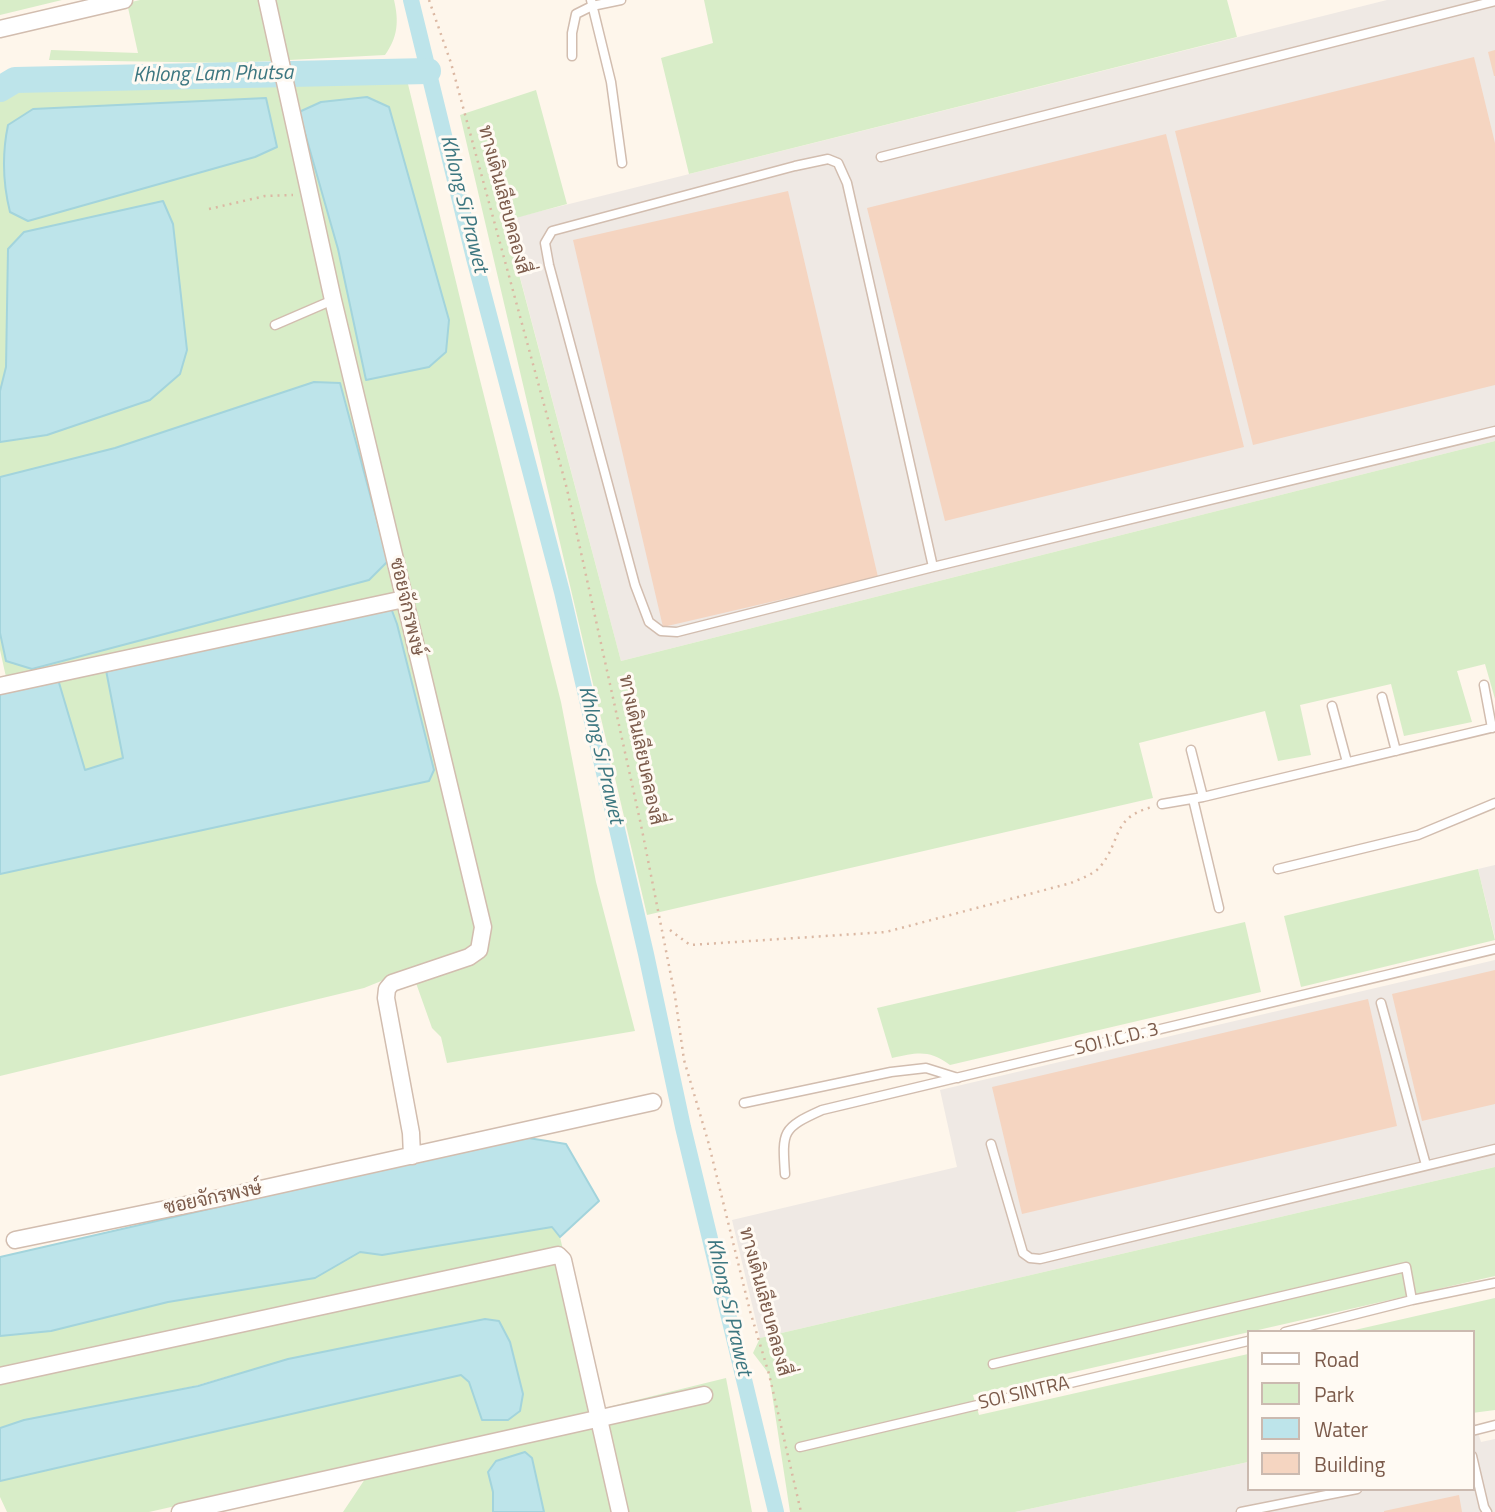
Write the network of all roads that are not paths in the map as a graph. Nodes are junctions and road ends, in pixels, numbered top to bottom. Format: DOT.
graph roads {
  1 [pos="124,0"];
  2 [pos="267,0"];
  3 [pos="621,0"];
  4 [pos="1495,1"];
  5 [pos="591,3"];
  6 [pos="0,29"];
  7 [pos="572,56"];
  8 [pos="880,157"];
  9 [pos="622,163"];
  10 [pos="333,300"];
  11 [pos="275,325"];
  12 [pos="1495,431"];
  13 [pos="933,567"];
  14 [pos="404,598"];
  15 [pos="1484,685"];
  16 [pos="0,686"];
  17 [pos="1382,697"];
  18 [pos="1332,706"];
  19 [pos="1493,727"];
  20 [pos="1191,750"];
  21 [pos="1396,751"];
  22 [pos="1347,762"];
  23 [pos="1203,797"];
  24 [pos="1193,799"];
  25 [pos="1495,803"];
  26 [pos="1162,804"];
  27 [pos="1278,869"];
  28 [pos="1219,908"];
  29 [pos="1495,949"];
  30 [pos="1381,1003"];
  31 [pos="958,1078"];
  32 [pos="653,1102"];
  33 [pos="744,1103"];
  34 [pos="990,1144"];
  35 [pos="1495,1149"];
  36 [pos="412,1156"];
  37 [pos="1426,1165"];
  38 [pos="785,1174"];
  39 [pos="15,1240"];
  40 [pos="1495,1283"];
  41 [pos="1412,1300"];
  42 [pos="1293,1330"];
  43 [pos="1246,1341"];
  44 [pos="993,1364"];
  45 [pos="0,1376"];
  46 [pos="704,1395"];
  47 [pos="599,1419"];
  48 [pos="1495,1425"];
  49 [pos="1474,1430"];
  50 [pos="800,1447"];
  51 [pos="1474,1464"];
  52 [pos="1347,1491"];
  53 [pos="180,1512"];
  54 [pos="620,1512"];
  55 [pos="1241,1512"];
  56 [pos="1487,1512"];
  1 -- 6 [label="street"];
  2 -- 10 [label="street, ซอยจักรพงษ์"];
  3 -- 5 [label="lane"];
  4 -- 8 [label="lane"];
  5 -- 7 [label="lane"];
  5 -- 9 [label="lane"];
  10 -- 11 [label="lane"];
  10 -- 14 [label="street, ซอยจักรพงษ์"];
  12 -- 13 [label="lane"];
  13 -- 13 [label="lane"];
  14 -- 16 [label="street"];
  14 -- 36 [label="street, ซอยจักรพงษ์"];
  15 -- 19 [label="lane"];
  17 -- 21 [label="lane"];
  18 -- 22 [label="lane"];
  19 -- 21 [label="lane"];
  20 -- 23 [label="lane"];
  21 -- 22 [label="lane"];
  22 -- 23 [label="lane"];
  23 -- 24 [label="lane"];
  24 -- 26 [label="lane"];
  24 -- 28 [label="lane"];
  25 -- 27 [label="lane"];
  29 -- 31 [label="lane, SOI I.C.D. 3"];
  30 -- 37 [label="lane"];
  31 -- 33 [label="lane"];
  31 -- 38 [label="lane, SOI I.C.D. 3"];
  32 -- 36 [label="street, ซอยจักรพงษ์"];
  34 -- 37 [label="lane"];
  35 -- 37 [label="lane"];
  36 -- 39 [label="street, ซอยจักรพงษ์"];
  40 -- 41 [label="lane"];
  41 -- 42 [label="lane"];
  41 -- 44 [label="lane"];
  43 -- 50 [label="lane, SOI SINTRA"];
  45 -- 47 [label="street"];
  46 -- 47 [label="street"];
  47 -- 53 [label="street"];
  47 -- 54 [label="street"];
  48 -- 49 [label="lane"];
  51 -- 56 [label="lane"];
  52 -- 55 [label="lane"];
}
